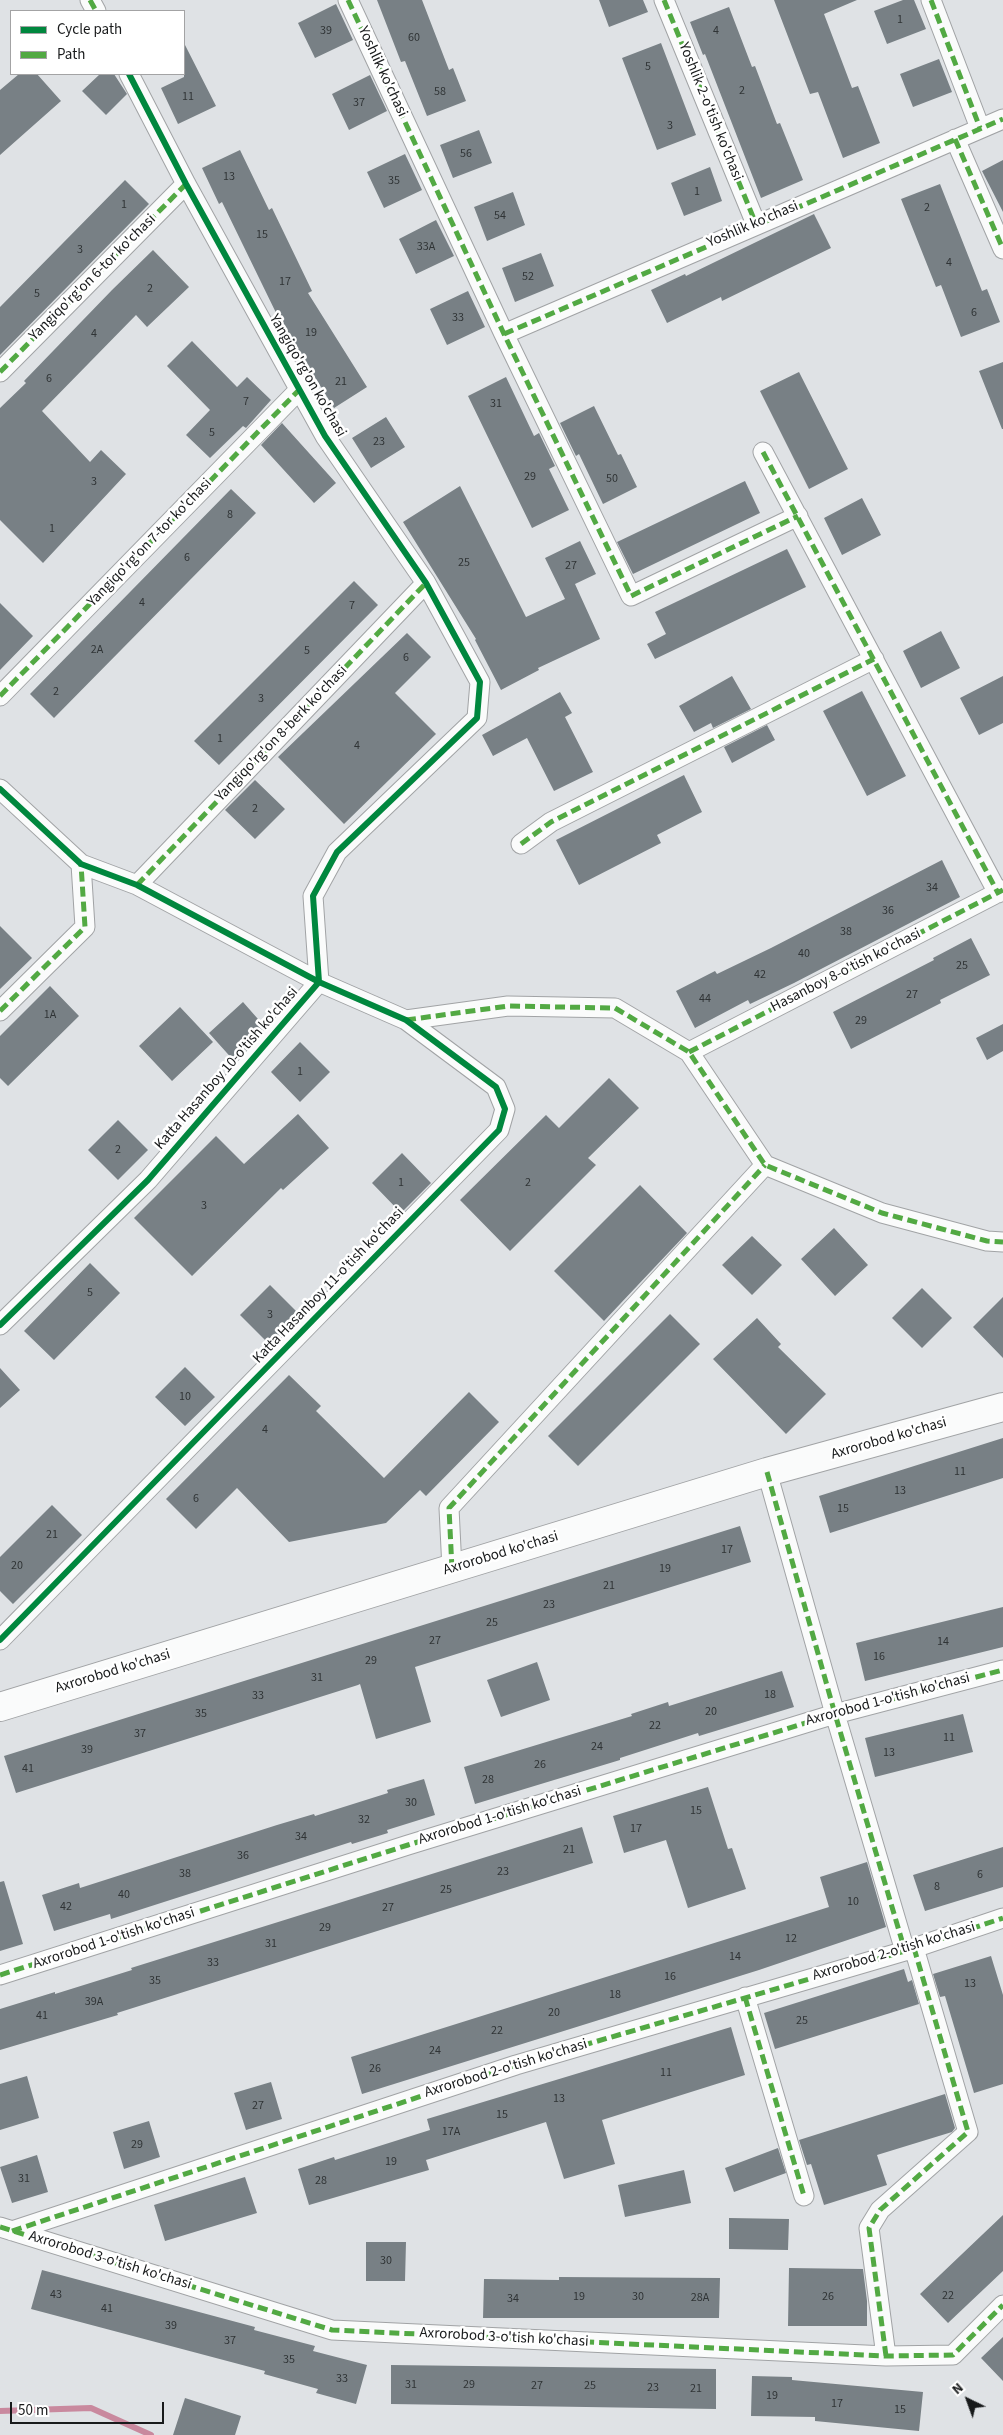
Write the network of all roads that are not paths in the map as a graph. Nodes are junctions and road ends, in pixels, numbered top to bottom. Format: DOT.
graph roads {
  1 [pos="348,0"];
  2 [pos="664,0"];
  3 [pos="931,0"];
  4 [pos="130,75"];
  5 [pos="1003,119"];
  6 [pos="980,128"];
  7 [pos="955,139"];
  8 [pos="186,184"];
  9 [pos="756,224"];
  10 [pos="1003,249"];
  11 [pos="504,334"];
  12 [pos="0,372"];
  13 [pos="299,390"];
  14 [pos="763,452"];
  15 [pos="798,516"];
  16 [pos="426,583"];
  17 [pos="874,659"];
  18 [pos="480,682"];
  19 [pos="0,696"];
  20 [pos="0,789"];
  21 [pos="521,844"];
  22 [pos="81,864"];
  23 [pos="137,884"];
  24 [pos="1000,891"];
  25 [pos="319,982"];
  26 [pos="0,1011"];
  27 [pos="406,1020"];
  28 [pos="689,1052"];
  29 [pos="765,1165"];
  30 [pos="1003,1242"];
  31 [pos="0,1325"];
  32 [pos="1003,1407"];
  33 [pos="767,1472"];
  34 [pos="452,1569"];
  35 [pos="0,1640"];
  36 [pos="1003,1670"];
  37 [pos="0,1707"];
  38 [pos="835,1714"];
  39 [pos="1003,1918"];
  40 [pos="910,1950"];
  41 [pos="0,1975"];
  42 [pos="744,1998"];
  43 [pos="804,2196"];
  44 [pos="6,2229"];
  45 [pos="1003,2305"];
  46 [pos="886,2356"];
  1 -- 11 [label="street, Yoshlik ko'chasi"];
  2 -- 9 [label="street, Yoshlik 2-o'tish ko'chasi"];
  3 -- 6 [label="street"];
  4 -- 8 [label="street, Yangiqo'rg'on ko'chasi"];
  5 -- 6 [label="street, Yoshlik ko'chasi"];
  6 -- 7 [label="street, Yoshlik ko'chasi"];
  7 -- 9 [label="street, Yoshlik ko'chasi"];
  7 -- 10 [label="street"];
  8 -- 12 [label="street, Yangiqo'rg'on 6-tor ko'chasi"];
  8 -- 13 [label="street, Yangiqo'rg'on ko'chasi"];
  9 -- 11 [label="street, Yoshlik ko'chasi"];
  11 -- 15 [label="street, Yoshlik ko'chasi"];
  13 -- 16 [label="street, Yangiqo'rg'on ko'chasi"];
  13 -- 19 [label="street, Yangiqo'rg'on 7-tor ko'chasi"];
  14 -- 15 [label="street"];
  15 -- 17 [label="street"];
  16 -- 18 [label="street, Yangiqo'rg'on ko'chasi"];
  16 -- 23 [label="street, Yangiqo'rg'on 8-berk ko'chasi"];
  17 -- 21 [label="street"];
  17 -- 24 [label="street"];
  18 -- 25 [label="street, Katta Hasanboy 10-o'tish ko'chasi"];
  20 -- 22 [label="street"];
  22 -- 23 [label="street, Katta Hasanboy 11-o'tish ko'chasi"];
  22 -- 26 [label="street"];
  23 -- 25 [label="street, Katta Hasanboy 11-o'tish ko'chasi"];
  24 -- 28 [label="street, Hasanboy 8-o'tish ko'chasi"];
  25 -- 27 [label="street, Katta Hasanboy 11-o'tish ko'chasi"];
  25 -- 31 [label="street, Katta Hasanboy 10-o'tish ko'chasi"];
  27 -- 28 [label="street"];
  27 -- 35 [label="street, Katta Hasanboy 11-o'tish ko'chasi"];
  28 -- 29 [label="street"];
  29 -- 30 [label="street"];
  29 -- 34 [label="street"];
  32 -- 33 [label="street, Axrorobod ko'chasi"];
  33 -- 34 [label="street, Axrorobod ko'chasi"];
  33 -- 38 [label="street"];
  34 -- 37 [label="street, Axrorobod ko'chasi"];
  36 -- 38 [label="street, Axrorobod 1-o'tish ko'chasi"];
  38 -- 40 [label="street"];
  38 -- 41 [label="street, Axrorobod 1-o'tish ko'chasi"];
  39 -- 40 [label="street, Axrorobod 2-o'tish ko'chasi"];
  40 -- 42 [label="street, Axrorobod 2-o'tish ko'chasi"];
  40 -- 46 [label="street"];
  42 -- 43 [label="street"];
  42 -- 44 [label="street, Axrorobod 2-o'tish ko'chasi"];
  44 -- 46 [label="street, Axrorobod 3-o'tish ko'chasi"];
  45 -- 46 [label="street, Axrorobod 3-o'tish ko'chasi"];
}
